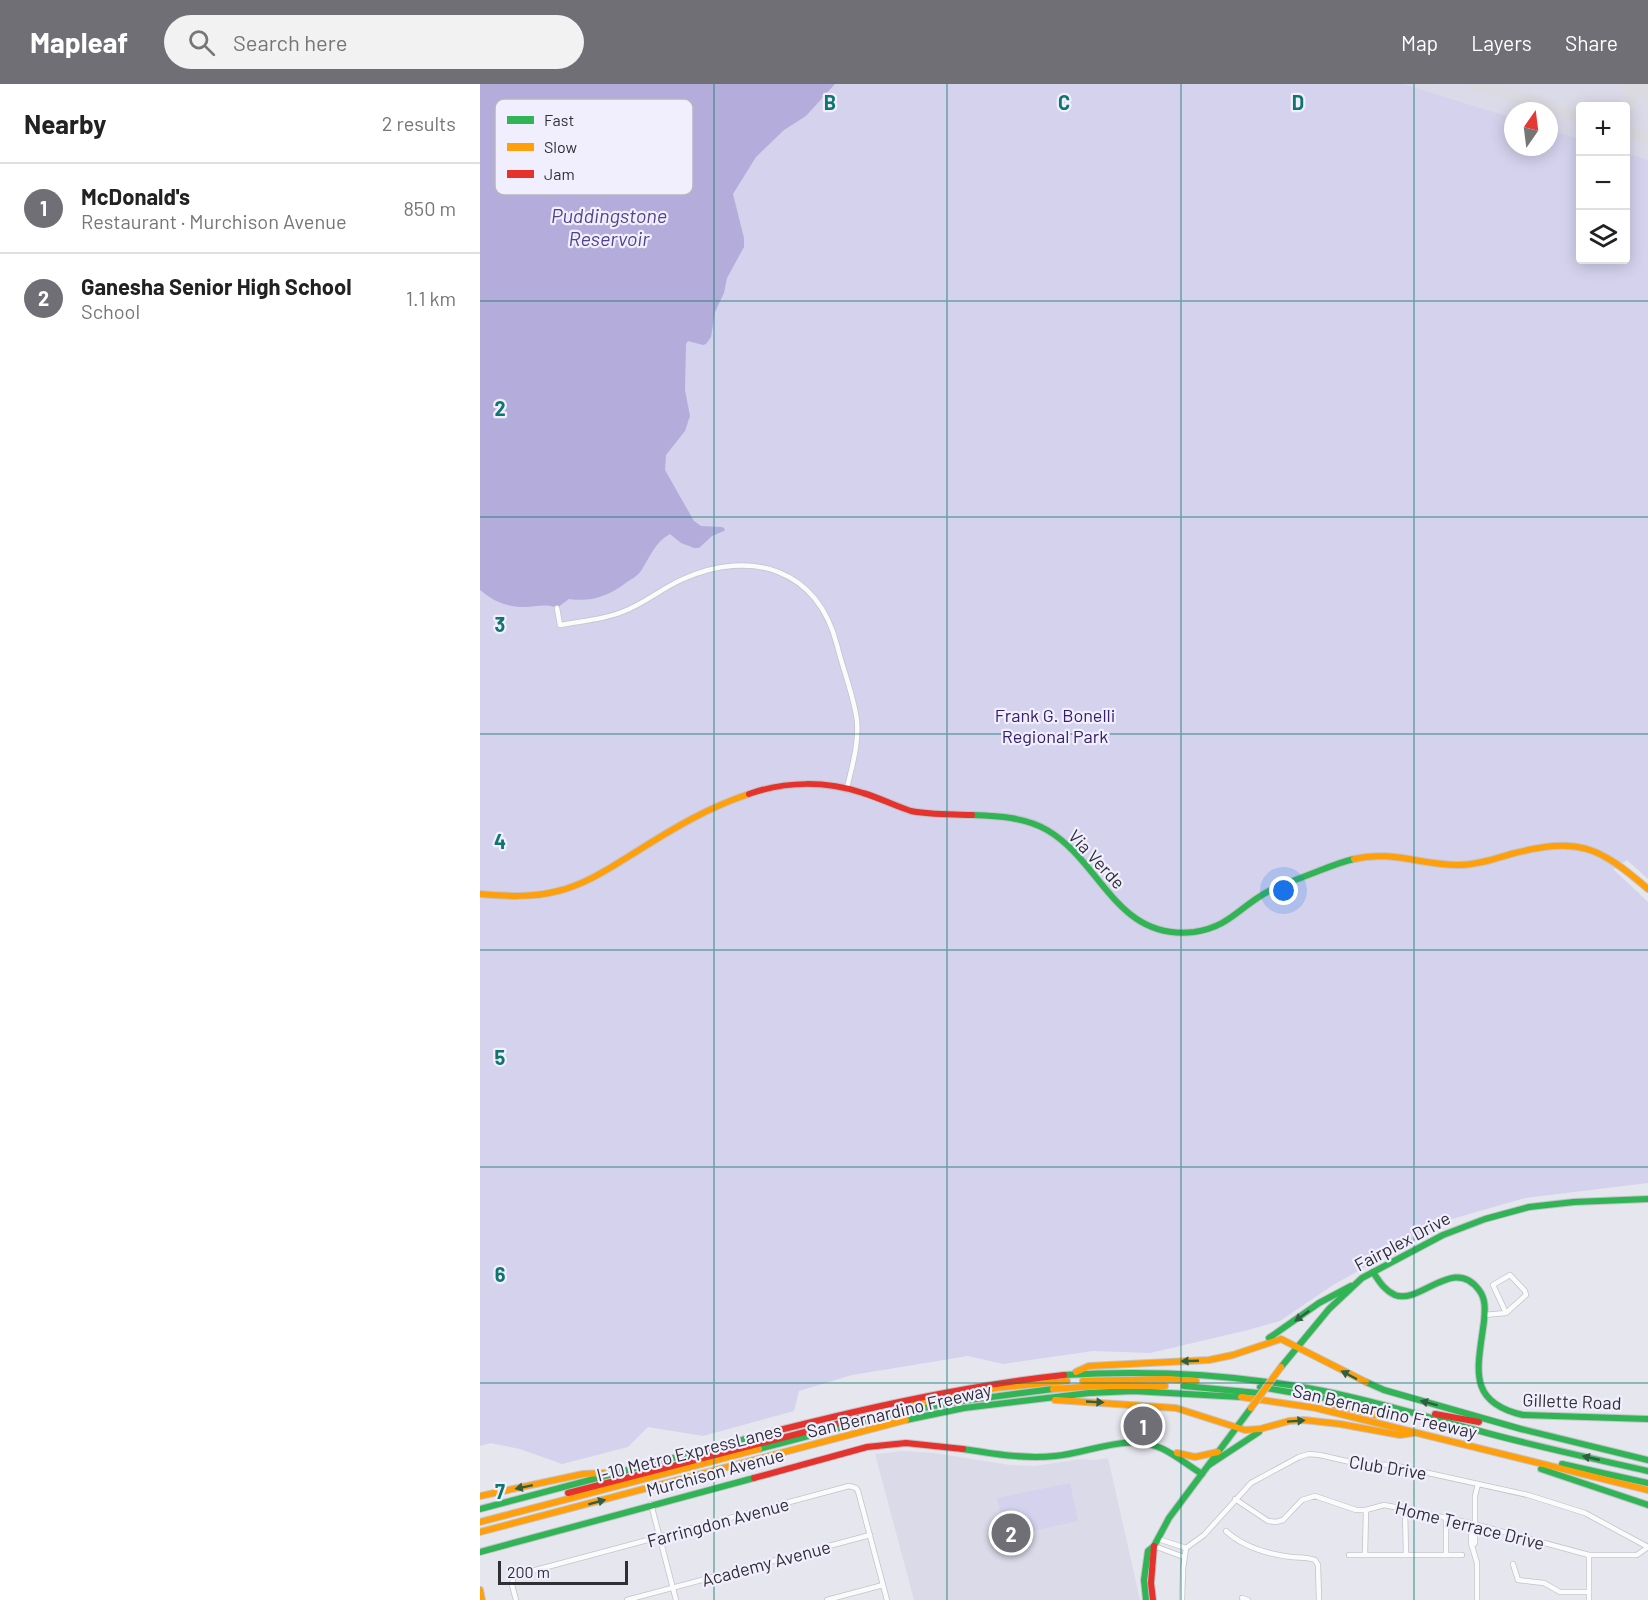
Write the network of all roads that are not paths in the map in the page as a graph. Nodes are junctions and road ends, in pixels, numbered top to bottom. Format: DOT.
graph roads {
  1 [pos="557,608"];
  2 [pos="847,788"];
  3 [pos="1648,889"];
  4 [pos="480,894"];
  5 [pos="1648,1198"];
  6 [pos="1373,1272"];
  7 [pos="1352,1286"];
  8 [pos="1506,1313"];
  9 [pos="1484,1315"];
  10 [pos="1297,1347"];
  11 [pos="1247,1350"];
  12 [pos="1073,1374"];
  13 [pos="1037,1398"];
  14 [pos="1378,1404"];
  15 [pos="1648,1419"];
  16 [pos="1442,1421"];
  17 [pos="1237,1427"];
  18 [pos="1264,1428"];
  19 [pos="1521,1429"];
  20 [pos="1419,1432"];
  21 [pos="1487,1451"];
  22 [pos="1218,1452"];
  23 [pos="1172,1453"];
  24 [pos="1648,1460"];
  25 [pos="1209,1465"];
  26 [pos="1648,1471"];
  27 [pos="623,1472"];
  28 [pos="1202,1474"];
  29 [pos="1648,1483"];
  30 [pos="1478,1484"];
  31 [pos="1648,1490"];
  32 [pos="480,1496"];
  33 [pos="1234,1499"];
  34 [pos="651,1504"];
  35 [pos="1648,1505"];
  36 [pos="480,1509"];
  37 [pos="1405,1509"];
  38 [pos="1366,1510"];
  39 [pos="480,1515"];
  40 [pos="1446,1518"];
  41 [pos="480,1522"];
  42 [pos="1474,1524"];
  43 [pos="1226,1531"];
  44 [pos="480,1532"];
  45 [pos="870,1535"];
  46 [pos="659,1537"];
  47 [pos="1158,1539"];
  48 [pos="1154,1546"];
  49 [pos="1648,1547"];
  50 [pos="1186,1548"];
  51 [pos="480,1552"];
  52 [pos="1589,1555"];
  53 [pos="1349,1556"];
  54 [pos="1365,1556"];
  55 [pos="1406,1556"];
  56 [pos="1446,1556"];
  57 [pos="1462,1556"];
  58 [pos="1184,1557"];
  59 [pos="1513,1564"];
  60 [pos="883,1585"];
  61 [pos="673,1588"];
  62 [pos="480,1590"];
  63 [pos="1589,1592"];
  64 [pos="1242,1598"];
  65 [pos="482,1600"];
  66 [pos="516,1600"];
  67 [pos="627,1600"];
  68 [pos="676,1600"];
  69 [pos="827,1600"];
  70 [pos="887,1600"];
  71 [pos="1146,1600"];
  72 [pos="1153,1600"];
  73 [pos="1182,1600"];
  74 [pos="1248,1600"];
  75 [pos="1318,1600"];
  76 [pos="1477,1600"];
  77 [pos="1589,1600"];
  1 -- 2 [label="street"];
  2 -- 3 [label="main road, Via Verde"];
  2 -- 4 [label="main road, Via Verde"];
  5 -- 6 [label="main road, Fairplex Drive"];
  6 -- 7 [label="main road, Fairplex Drive"];
  6 -- 9 [label="main road, Gillette Road"];
  7 -- 10 [label="main road, Fairplex Drive"];
  7 -- 11 [label="main road, one-way"];
  8 -- 8 [label="street"];
  8 -- 9 [label="street"];
  9 -- 15 [label="main road, Gillette Road"];
  10 -- 11 [label="main road"];
  10 -- 17 [label="main road, Fairplex Drive, bridge"];
  19 -- 10 [label="main road, one-way"];
  11 -- 12 [label="main road, one-way"];
  12 -- 14 [label="main road, San Bernardino Freeway"];
  12 -- 27 [label="main road, San Bernardino Freeway"];
  13 -- 17 [label="main road, one-way"];
  13 -- 20 [label="main road, San Bernardino Freeway"];
  44 -- 13 [label="main road, San Bernardino Freeway, one-way"];
  14 -- 16 [label="main road, San Bernardino Freeway"];
  14 -- 19 [label="main road"];
  26 -- 16 [label="main road, San Bernardino Freeway, one-way"];
  16 -- 39 [label="main road, I-10 Metro ExpressLanes"];
  17 -- 18 [label="main road"];
  17 -- 22 [label="main road, Fairplex Drive"];
  18 -- 20 [label="main road, one-way"];
  18 -- 25 [label="main road"];
  19 -- 24 [label="main road"];
  20 -- 21 [label="main road, San Bernardino Freeway"];
  21 -- 31 [label="main road, San Bernardino Freeway"];
  21 -- 35 [label="main road"];
  22 -- 23 [label="main road"];
  22 -- 25 [label="main road, Fairplex Drive"];
  23 -- 28 [label="main road, Murchison Avenue"];
  23 -- 34 [label="main road, Murchison Avenue"];
  25 -- 28 [label="main road, Fairplex Drive"];
  27 -- 32 [label="main road, one-way"];
  27 -- 36 [label="main road, San Bernardino Freeway"];
  28 -- 47 [label="main road, Fairplex Drive"];
  29 -- 41 [label="main road, I-10 Metro ExpressLanes"];
  30 -- 33 [label="street, Club Drive"];
  30 -- 42 [label="street"];
  30 -- 49 [label="street, Club Drive"];
  33 -- 38 [label="street, Home Terrace Drive"];
  33 -- 50 [label="street, Club Drive"];
  34 -- 46 [label="street"];
  34 -- 51 [label="main road, Murchison Avenue"];
  37 -- 38 [label="street, Home Terrace Drive"];
  37 -- 40 [label="street, Home Terrace Drive"];
  37 -- 55 [label="street"];
  38 -- 54 [label="street"];
  40 -- 42 [label="street, Home Terrace Drive"];
  40 -- 56 [label="street"];
  42 -- 52 [label="street, Home Terrace Drive"];
  42 -- 76 [label="street"];
  43 -- 75 [label="street"];
  45 -- 46 [label="street, Farringdon Avenue"];
  45 -- 60 [label="street"];
  45 -- 61 [label="street, Academy Avenue"];
  46 -- 61 [label="street"];
  46 -- 66 [label="street, Farringdon Avenue"];
  47 -- 48 [label="main road, Fairplex Drive"];
  47 -- 50 [label="street"];
  48 -- 58 [label="street"];
  48 -- 71 [label="main road, Fairplex Drive"];
  48 -- 72 [label="main road, Fairplex Drive"];
  49 -- 52 [label="street, Home Terrace Drive"];
  50 -- 58 [label="street"];
  52 -- 63 [label="street"];
  53 -- 54 [label="street"];
  54 -- 55 [label="street"];
  55 -- 56 [label="street"];
  56 -- 57 [label="street"];
  58 -- 73 [label="street"];
  59 -- 63 [label="street"];
  60 -- 69 [label="street"];
  60 -- 70 [label="street"];
  61 -- 67 [label="street, Academy Avenue"];
  61 -- 68 [label="street"];
  62 -- 65 [label="main road"];
  63 -- 77 [label="street"];
  64 -- 74 [label="street"];
}
